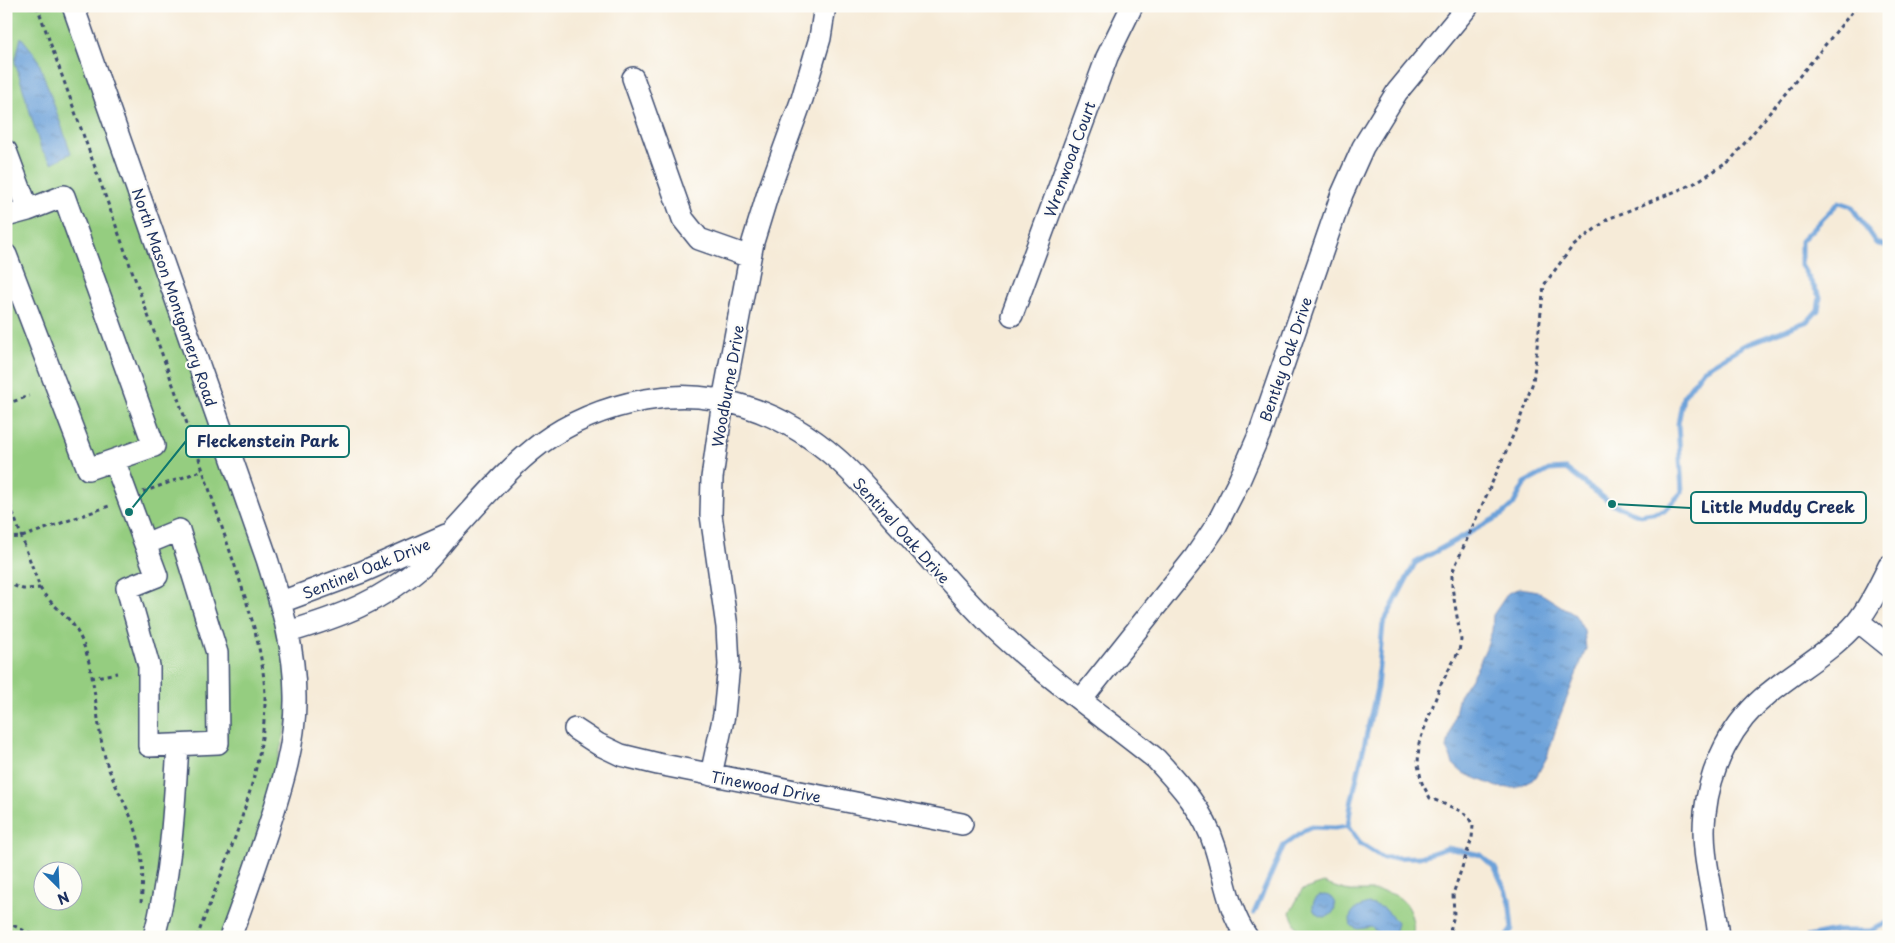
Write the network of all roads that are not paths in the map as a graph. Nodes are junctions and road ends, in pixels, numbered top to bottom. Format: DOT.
graph roads {
  1 [pos="73,6"];
  2 [pos="825,6"];
  3 [pos="1132,6"];
  4 [pos="1468,6"];
  5 [pos="632,78"];
  6 [pos="8,161"];
  7 [pos="28,210"];
  8 [pos="6,216"];
  9 [pos="6,255"];
  10 [pos="750,257"];
  11 [pos="1012,315"];
  12 [pos="723,401"];
  13 [pos="114,460"];
  14 [pos="451,533"];
  15 [pos="145,544"];
  16 [pos="1889,566"];
  17 [pos="280,602"];
  18 [pos="1858,621"];
  19 [pos="288,632"];
  20 [pos="1889,646"];
  21 [pos="1081,700"];
  22 [pos="575,729"];
  23 [pos="178,745"];
  24 [pos="711,775"];
  25 [pos="962,824"];
  26 [pos="154,937"];
  27 [pos="230,937"];
  28 [pos="1247,937"];
  29 [pos="1719,937"];
  1 -- 17 [label="street, North Mason Montgomery Road"];
  2 -- 10 [label="street, Woodburne Drive"];
  3 -- 11 [label="street, Wrenwood Court"];
  4 -- 21 [label="street, Bentley Oak Drive"];
  5 -- 10 [label="street"];
  6 -- 7 [label="street"];
  7 -- 8 [label="street"];
  7 -- 13 [label="street"];
  9 -- 13 [label="street"];
  10 -- 12 [label="street, Woodburne Drive"];
  12 -- 14 [label="street, Sentinel Oak Drive"];
  12 -- 21 [label="street, Sentinel Oak Drive"];
  12 -- 24 [label="street, Woodburne Drive"];
  13 -- 15 [label="street"];
  14 -- 17 [label="street, Sentinel Oak Drive"];
  14 -- 19 [label="street, Sentinel Oak Drive"];
  15 -- 23 [label="street"];
  15 -- 23 [label="street"];
  16 -- 18 [label="street"];
  17 -- 19 [label="street, North Mason Montgomery Road"];
  18 -- 20 [label="street"];
  18 -- 29 [label="street"];
  19 -- 27 [label="street, North Mason Montgomery Road"];
  21 -- 28 [label="street, Sentinel Oak Drive"];
  22 -- 24 [label="street, Tinewood Drive"];
  23 -- 26 [label="street"];
  24 -- 25 [label="street, Tinewood Drive"];
}
